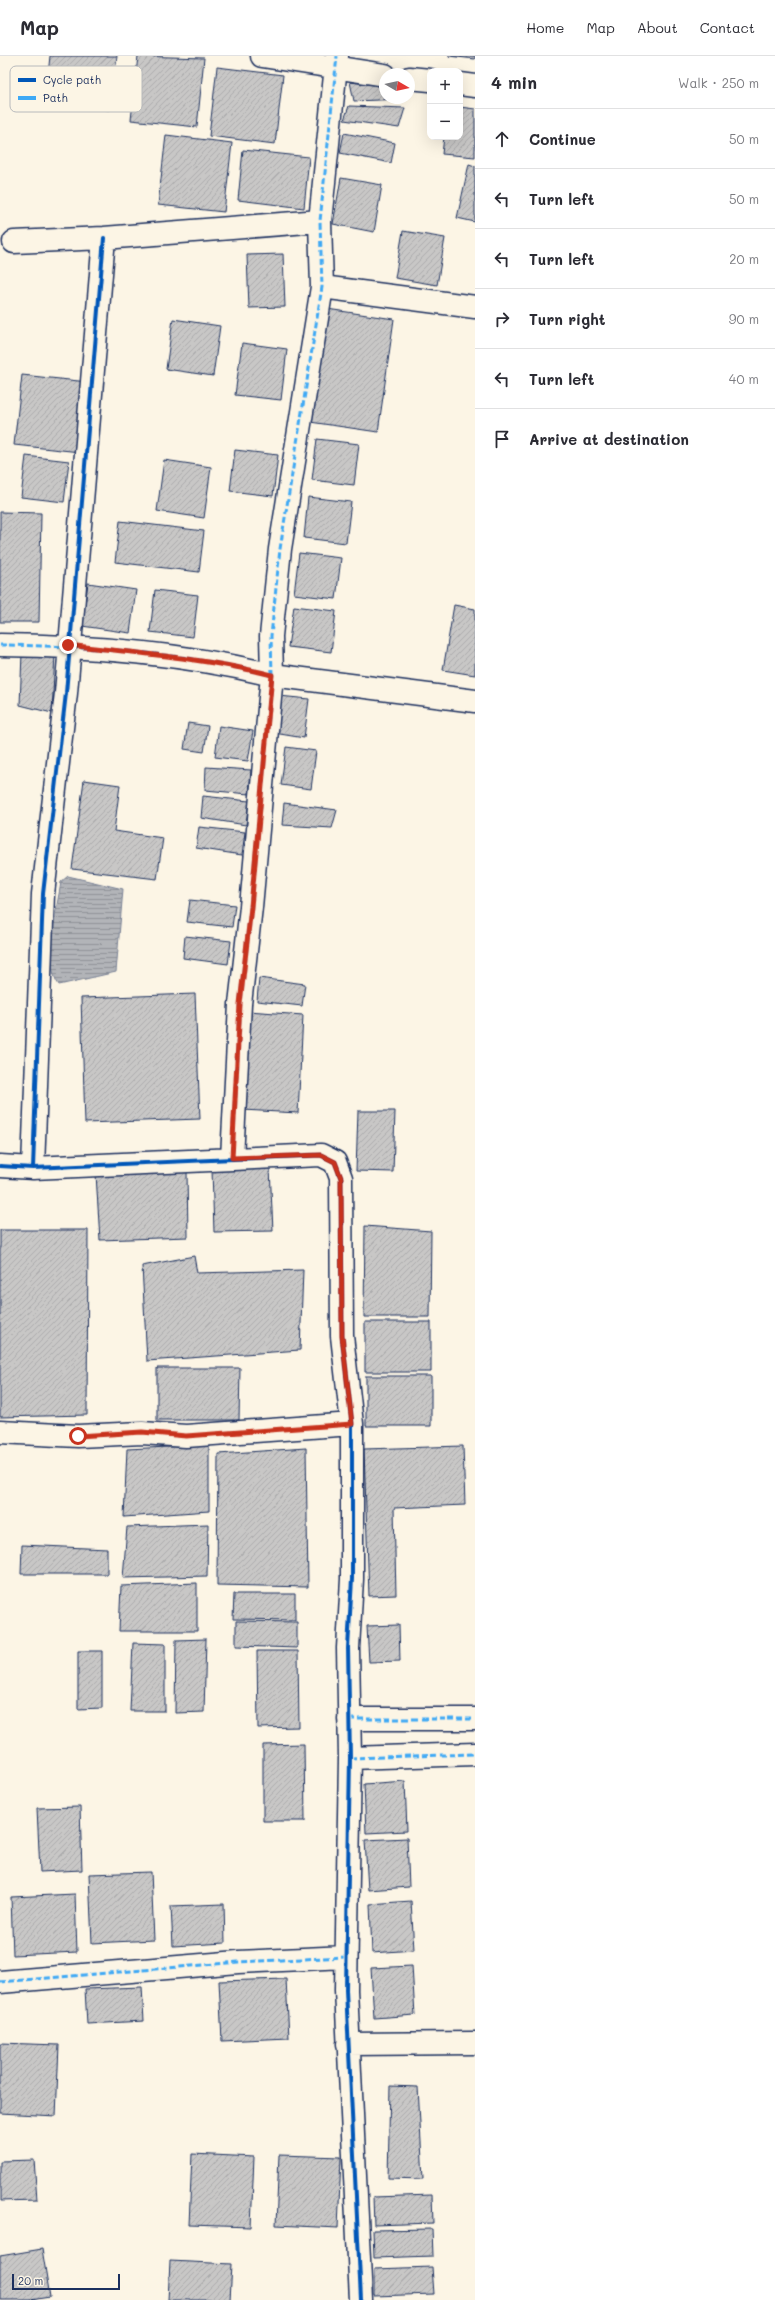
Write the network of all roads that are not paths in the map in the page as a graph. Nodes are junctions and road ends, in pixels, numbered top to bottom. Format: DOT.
graph roads {
  1 [pos="262,56"];
  2 [pos="336,62"];
  3 [pos="379,73"];
  4 [pos="415,79"];
  5 [pos="427,80"];
  6 [pos="463,84"];
  7 [pos="475,86"];
  8 [pos="320,221"];
  9 [pos="104,238"];
  10 [pos="14,242"];
  11 [pos="322,287"];
  12 [pos="475,308"];
  13 [pos="0,645"];
  14 [pos="68,645"];
  15 [pos="272,675"];
  16 [pos="475,701"];
  17 [pos="232,1158"];
  18 [pos="0,1166"];
  19 [pos="34,1168"];
  20 [pos="352,1424"];
  21 [pos="0,1432"];
  22 [pos="349,1719"];
  23 [pos="475,1719"];
  24 [pos="475,1754"];
  25 [pos="350,1758"];
  26 [pos="346,1957"];
  27 [pos="0,1982"];
  28 [pos="475,2043"];
  29 [pos="348,2044"];
  30 [pos="361,2300"];
  1 -- 2 [label="street"];
  2 -- 3 [label="street"];
  2 -- 8 [label="street"];
  4 -- 5 [label="street"];
  6 -- 7 [label="street"];
  8 -- 9 [label="street"];
  8 -- 11 [label="street"];
  9 -- 10 [label="street"];
  9 -- 14 [label="street"];
  11 -- 12 [label="street"];
  11 -- 15 [label="street"];
  13 -- 14 [label="street"];
  14 -- 15 [label="street"];
  14 -- 19 [label="street"];
  15 -- 16 [label="street"];
  15 -- 17 [label="street"];
  17 -- 19 [label="street"];
  17 -- 20 [label="street"];
  18 -- 19 [label="street"];
  20 -- 21 [label="street"];
  20 -- 22 [label="street"];
  22 -- 23 [label="street"];
  22 -- 25 [label="street"];
  24 -- 25 [label="street"];
  25 -- 26 [label="street"];
  26 -- 27 [label="street"];
  26 -- 29 [label="street"];
  28 -- 29 [label="street"];
  29 -- 30 [label="street"];
}
